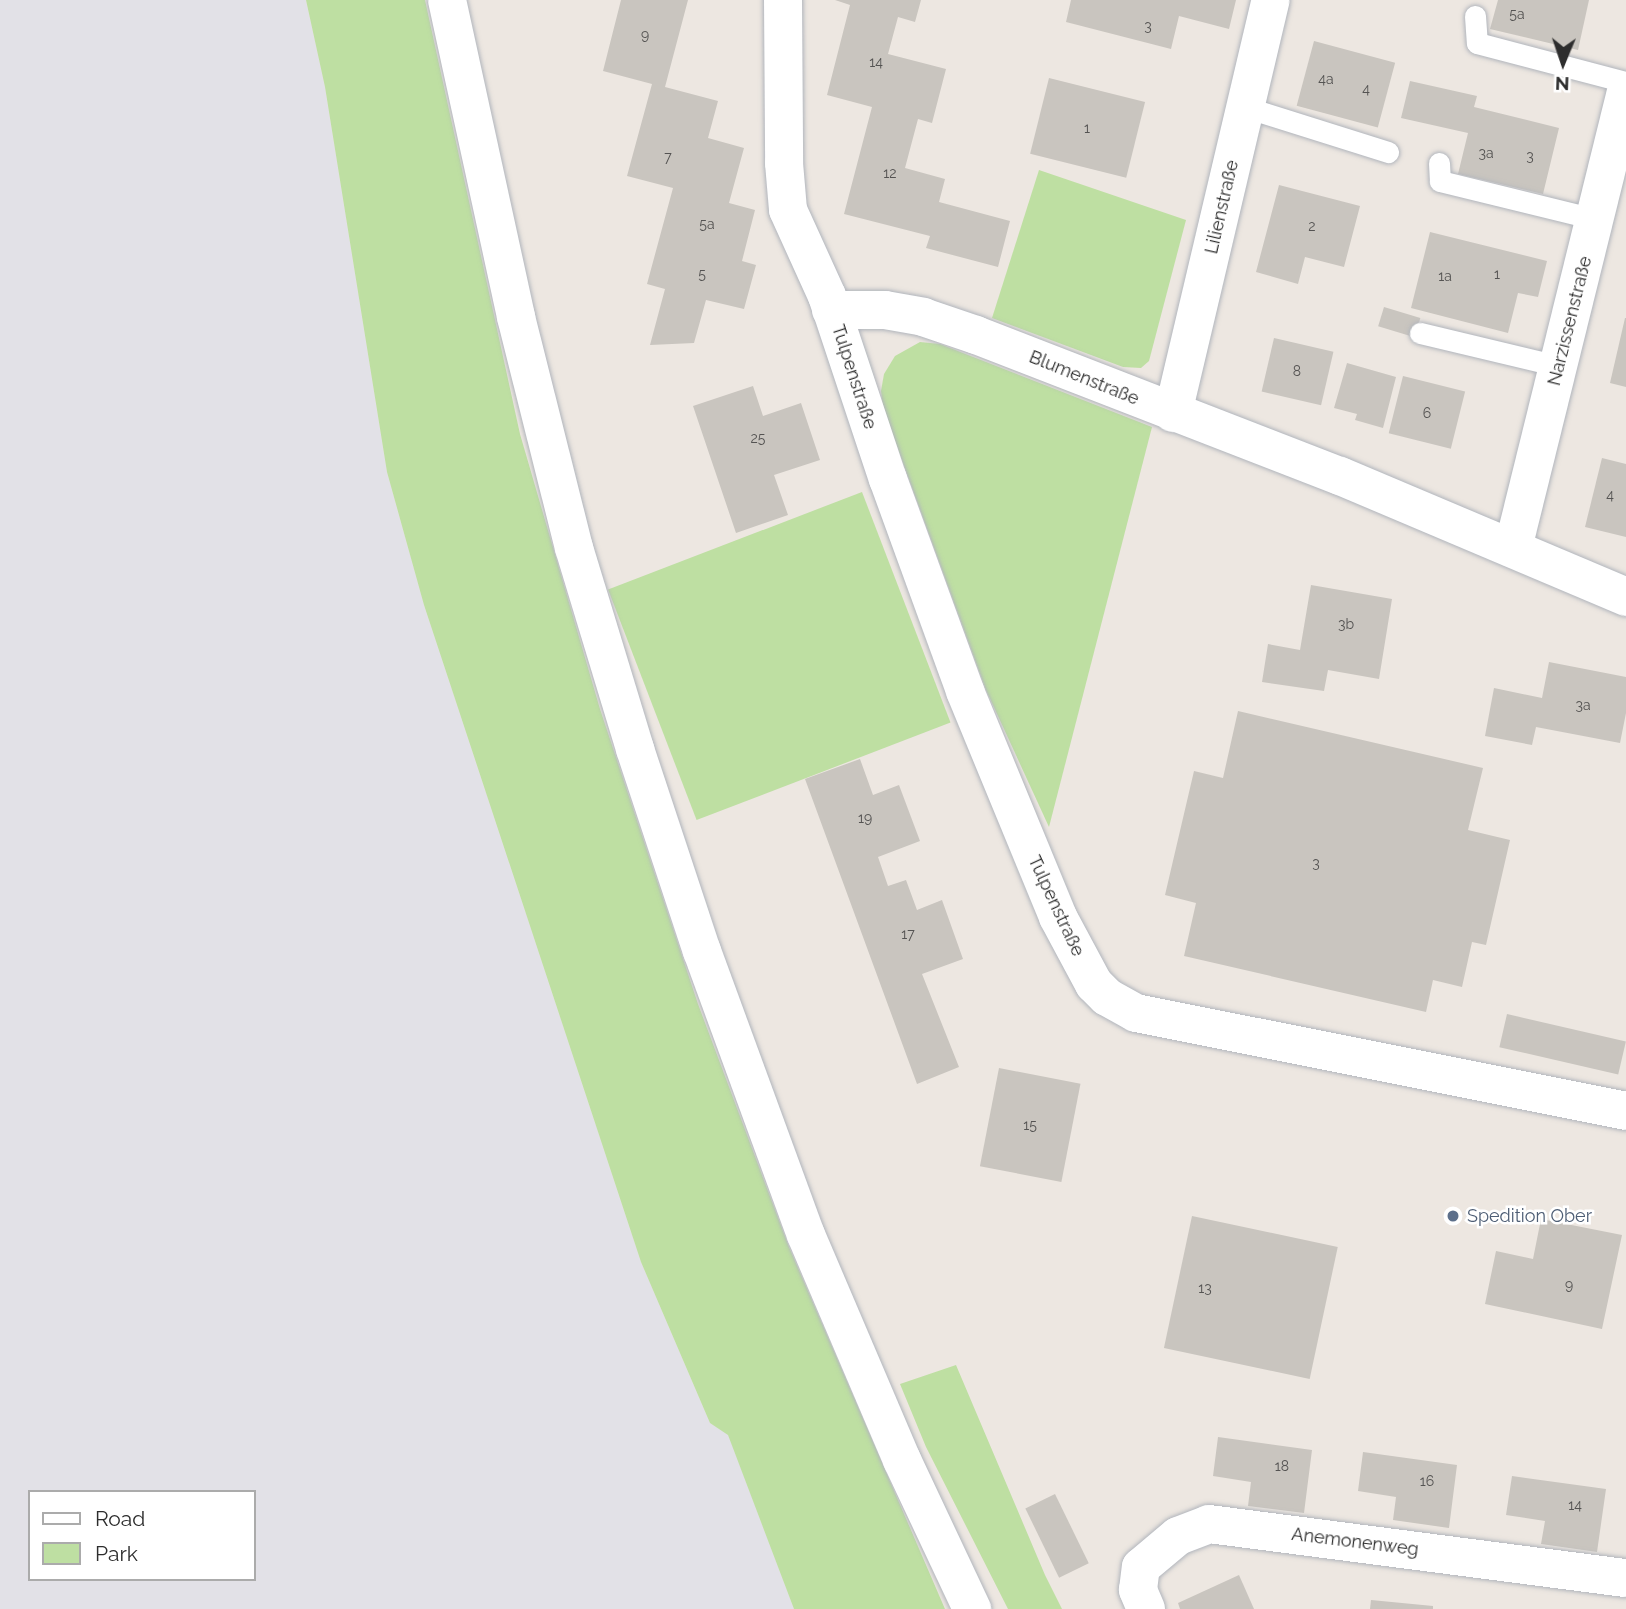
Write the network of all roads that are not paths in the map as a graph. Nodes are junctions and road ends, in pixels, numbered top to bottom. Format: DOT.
graph roads {
  1 [pos="447,0"];
  2 [pos="783,0"];
  3 [pos="1270,0"];
  4 [pos="1475,16"];
  5 [pos="1626,82"];
  6 [pos="1626,93"];
  7 [pos="1245,107"];
  8 [pos="1388,152"];
  9 [pos="1439,163"];
  10 [pos="1595,219"];
  11 [pos="831,310"];
  12 [pos="1420,333"];
  13 [pos="1558,366"];
  14 [pos="1173,413"];
  15 [pos="1513,548"];
  16 [pos="1626,597"];
  17 [pos="1626,1111"];
  18 [pos="1626,1578"];
  19 [pos="972,1609"];
  20 [pos="1146,1609"];
  1 -- 19 [label="street"];
  2 -- 11 [label="street"];
  3 -- 7 [label="street, Lilienstraße"];
  4 -- 5 [label="lane"];
  6 -- 10 [label="street, Narzissenstraße"];
  7 -- 8 [label="lane"];
  7 -- 14 [label="street, Lilienstraße"];
  9 -- 10 [label="lane"];
  10 -- 13 [label="street, Narzissenstraße"];
  11 -- 14 [label="street, Blumenstraße"];
  11 -- 17 [label="street, Tulpenstraße"];
  12 -- 13 [label="lane"];
  13 -- 15 [label="street, Narzissenstraße"];
  14 -- 15 [label="street, Blumenstraße"];
  15 -- 16 [label="street, Blumenstraße"];
  18 -- 20 [label="street, Anemonenweg"];
}
